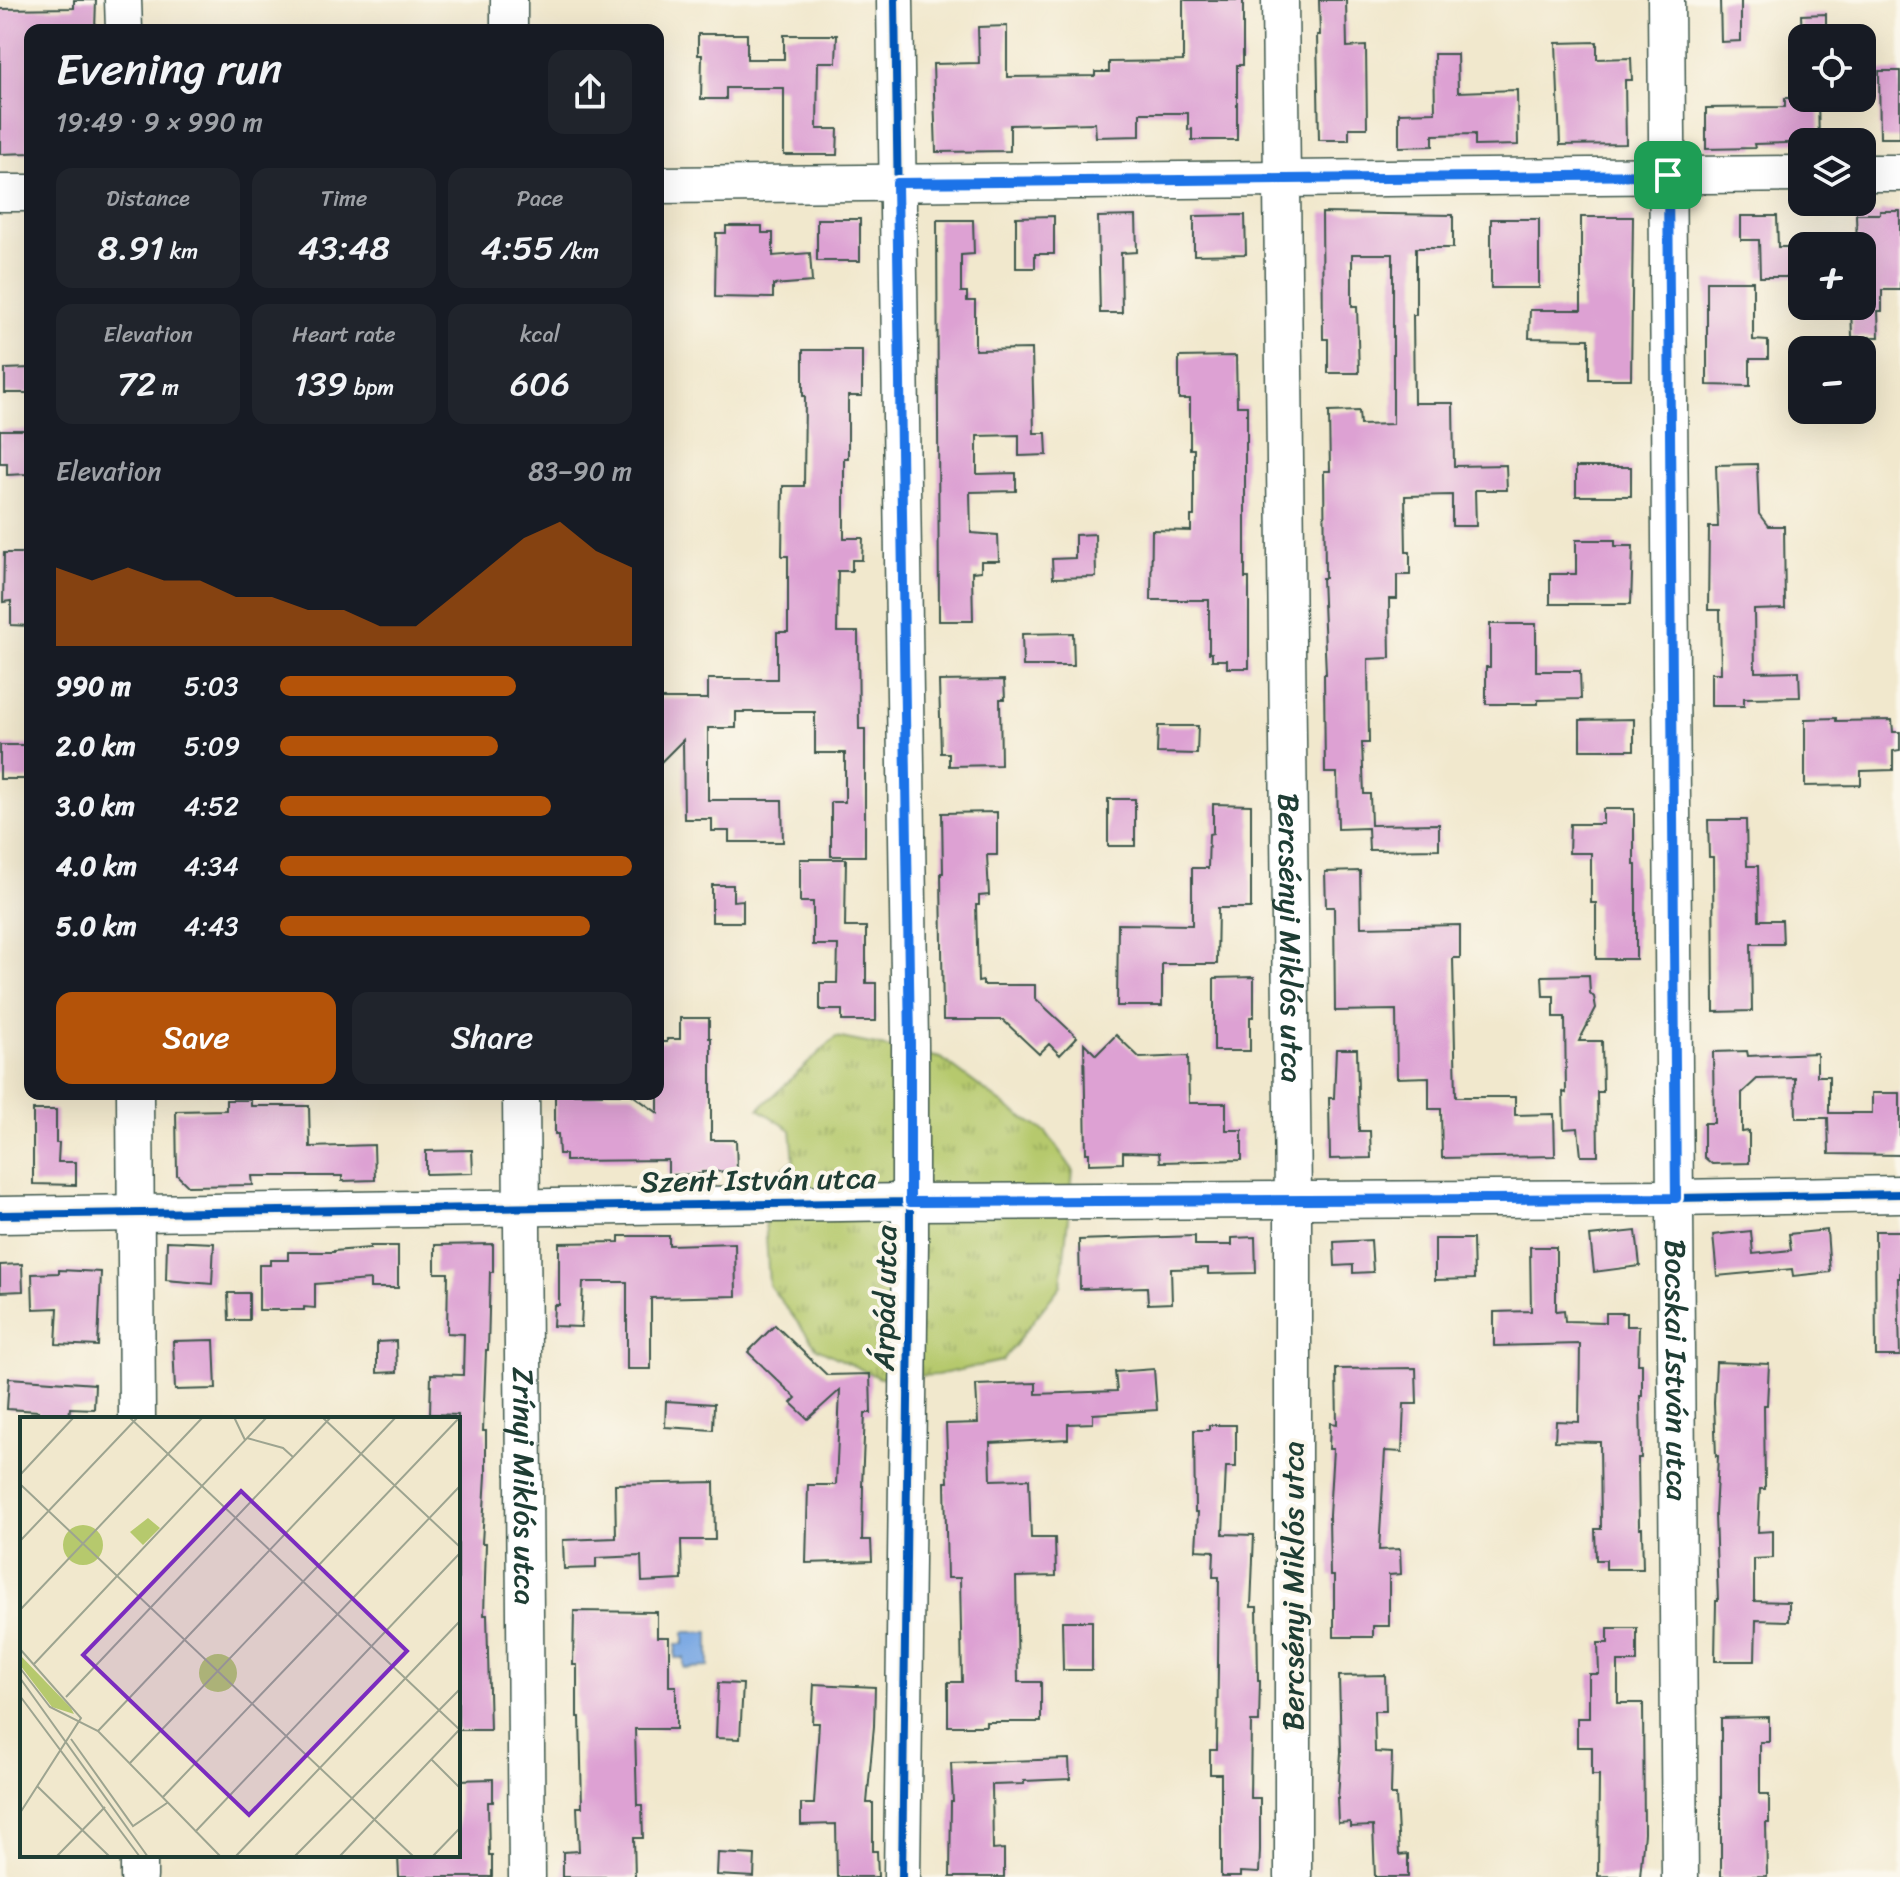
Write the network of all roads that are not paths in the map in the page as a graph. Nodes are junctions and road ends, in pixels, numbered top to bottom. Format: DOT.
graph roads {
  1 [pos="123,0"];
  2 [pos="509,0"];
  3 [pos="895,0"];
  4 [pos="1280,0"];
  5 [pos="1666,0"];
  6 [pos="124,24"];
  7 [pos="509,24"];
  8 [pos="1876,173"];
  9 [pos="1900,173"];
  10 [pos="1788,174"];
  11 [pos="1668,175"];
  12 [pos="1282,178"];
  13 [pos="897,183"];
  14 [pos="664,185"];
  15 [pos="0,193"];
  16 [pos="24,193"];
  17 [pos="135,1100"];
  18 [pos="521,1100"];
  19 [pos="1900,1194"];
  20 [pos="1676,1198"];
  21 [pos="1293,1199"];
  22 [pos="910,1202"];
  23 [pos="522,1207"];
  24 [pos="137,1214"];
  25 [pos="0,1215"];
  26 [pos="137,1417"];
  27 [pos="527,1877"];
  28 [pos="902,1877"];
  29 [pos="1293,1877"];
  30 [pos="1680,1877"];
  1 -- 6 [label="street"];
  2 -- 7 [label="street"];
  3 -- 13 [label="street, Árpád utca"];
  4 -- 12 [label="street, Bercsényi Miklós utca"];
  5 -- 11 [label="street, Bocskai István utca"];
  8 -- 9 [label="street"];
  10 -- 11 [label="street"];
  11 -- 12 [label="street"];
  11 -- 20 [label="street, Bocskai István utca"];
  12 -- 13 [label="street"];
  12 -- 21 [label="street, Bercsényi Miklós utca"];
  13 -- 14 [label="street"];
  13 -- 22 [label="street, Árpád utca"];
  15 -- 16 [label="street"];
  17 -- 24 [label="street"];
  18 -- 23 [label="street, Zrínyi Miklós utca"];
  19 -- 20 [label="street, Szent István utca"];
  20 -- 21 [label="street, Szent István utca"];
  20 -- 30 [label="street, Bocskai István utca"];
  21 -- 22 [label="street, Szent István utca"];
  21 -- 29 [label="street, Bercsényi Miklós utca"];
  22 -- 23 [label="street, Szent István utca"];
  22 -- 28 [label="street, Árpád utca"];
  23 -- 24 [label="street, Szent István utca"];
  23 -- 27 [label="street, Zrínyi Miklós utca"];
  24 -- 25 [label="street, Szent István utca"];
  24 -- 26 [label="street"];
}
